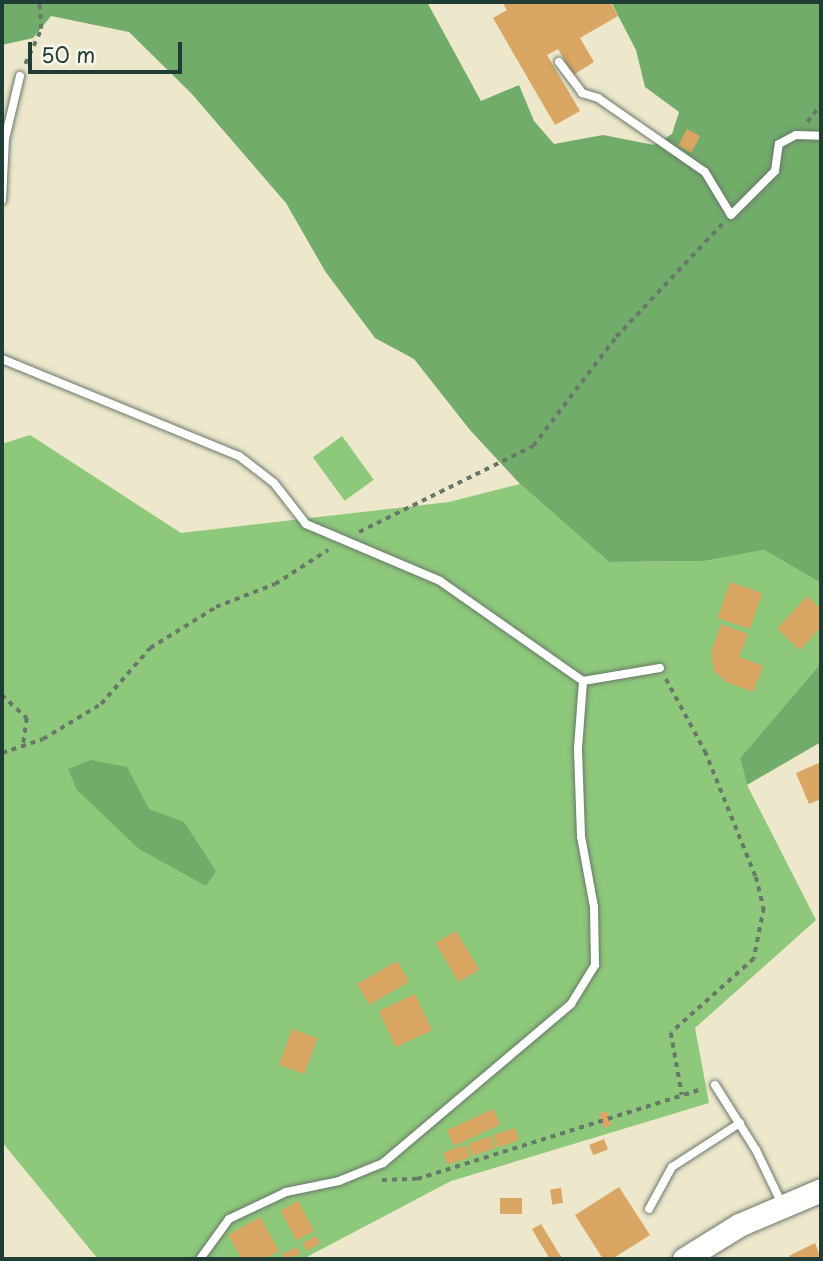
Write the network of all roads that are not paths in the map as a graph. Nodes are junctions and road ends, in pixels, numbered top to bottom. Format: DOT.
graph roads {
  1 [pos="559,62"];
  2 [pos="20,76"];
  3 [pos="821,136"];
  4 [pos="2,201"];
  5 [pos="2,359"];
  6 [pos="660,668"];
  7 [pos="583,681"];
  8 [pos="715,1086"];
  9 [pos="740,1124"];
  10 [pos="821,1190"];
  11 [pos="782,1204"];
  12 [pos="649,1209"];
  13 [pos="200,1259"];
  14 [pos="684,1259"];
  1 -- 3 [label="lane"];
  2 -- 4 [label="lane"];
  5 -- 7 [label="lane"];
  6 -- 7 [label="lane"];
  7 -- 13 [label="lane"];
  8 -- 9 [label="lane"];
  9 -- 11 [label="lane"];
  9 -- 12 [label="lane"];
  10 -- 11 [label="main road"];
  11 -- 14 [label="main road"];
}
